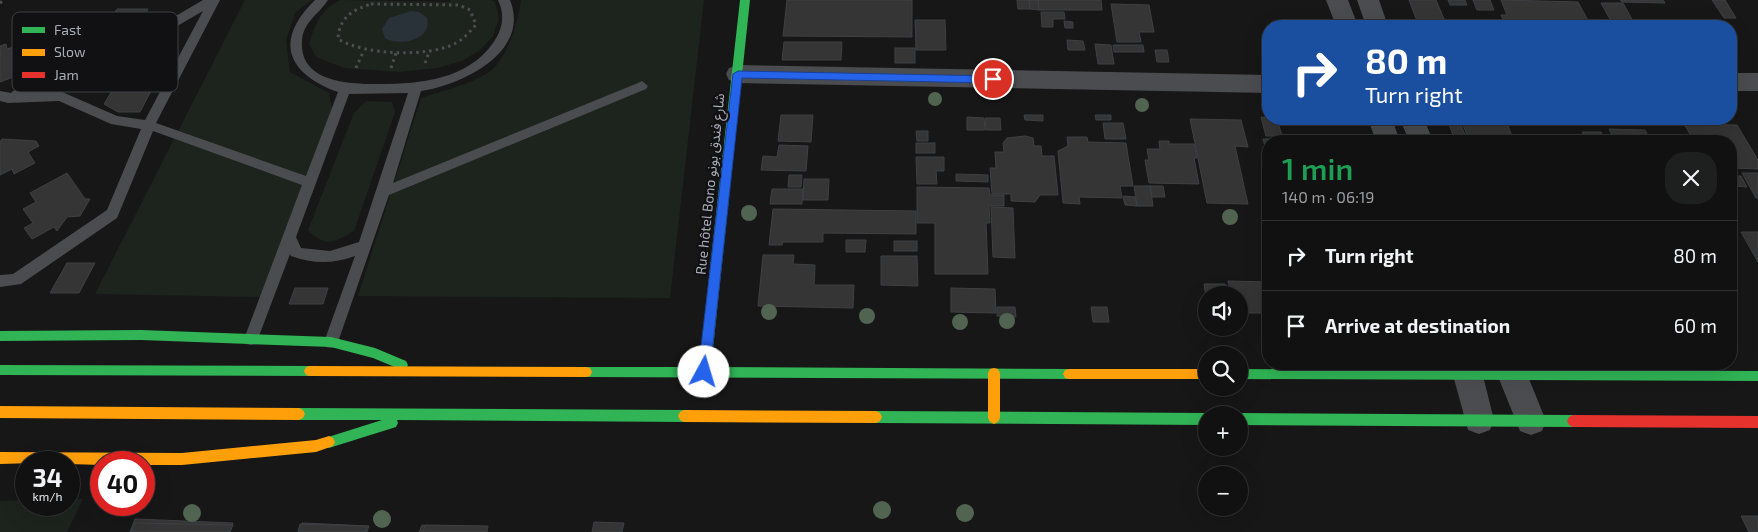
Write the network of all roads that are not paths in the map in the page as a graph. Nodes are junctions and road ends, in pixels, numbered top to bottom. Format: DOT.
graph roads {
  1 [pos="213,0"];
  2 [pos="322,0"];
  3 [pos="504,0"];
  4 [pos="745,0"];
  5 [pos="1337,0"];
  6 [pos="1368,0"];
  7 [pos="178,20"];
  8 [pos="1345,20"];
  9 [pos="1375,20"];
  10 [pos="178,68"];
  11 [pos="738,74"];
  12 [pos="1737,82"];
  13 [pos="1758,82"];
  14 [pos="1262,84"];
  15 [pos="642,86"];
  16 [pos="416,88"];
  17 [pos="345,89"];
  18 [pos="18,92"];
  19 [pos="166,92"];
  20 [pos="3,98"];
  21 [pos="149,125"];
  22 [pos="311,183"];
  23 [pos="384,192"];
  24 [pos="290,239"];
  25 [pos="365,246"];
  26 [pos="0,281"];
  27 [pos="0,336"];
  28 [pos="251,339"];
  29 [pos="331,342"];
  30 [pos="0,370"];
  31 [pos="1421,370"];
  32 [pos="1466,370"];
  33 [pos="1510,370"];
  34 [pos="1545,370"];
  35 [pos="417,371"];
  36 [pos="704,372"];
  37 [pos="994,373"];
  38 [pos="1198,374"];
  39 [pos="1248,374"];
  40 [pos="1758,376"];
  41 [pos="0,412"];
  42 [pos="419,415"];
  43 [pos="994,418"];
  44 [pos="1198,419"];
  45 [pos="1248,419"];
  46 [pos="1478,420"];
  47 [pos="1531,421"];
  48 [pos="1758,422"];
  49 [pos="0,458"];
  1 -- 7 [label="lane"];
  1 -- 10 [label="lane"];
  2 -- 17 [label="lane"];
  3 -- 16 [label="lane"];
  4 -- 11 [label="main road, Rue hôtel Bono شارع فندق بونو"];
  5 -- 8 [label="street"];
  6 -- 9 [label="street"];
  11 -- 14 [label="street"];
  11 -- 36 [label="main road, Rue hôtel Bono شارع فندق بونو"];
  12 -- 13 [label="street"];
  15 -- 23 [label="lane"];
  16 -- 17 [label="lane"];
  16 -- 23 [label="lane"];
  17 -- 22 [label="lane"];
  18 -- 20 [label="lane"];
  19 -- 21 [label="lane"];
  20 -- 21 [label="lane"];
  21 -- 22 [label="lane"];
  21 -- 26 [label="lane"];
  22 -- 24 [label="lane"];
  23 -- 25 [label="lane"];
  24 -- 25 [label="lane"];
  24 -- 28 [label="lane"];
  25 -- 29 [label="lane"];
  27 -- 28 [label="main road"];
  28 -- 29 [label="main road"];
  29 -- 35 [label="main road"];
  30 -- 35 [label="main road"];
  31 -- 39 [label="main road"];
  32 -- 46 [label="street"];
  33 -- 47 [label="street"];
  34 -- 40 [label="main road"];
  35 -- 36 [label="main road"];
  36 -- 37 [label="main road"];
  37 -- 38 [label="main road"];
  37 -- 43 [label="main road"];
  41 -- 42 [label="main road"];
  42 -- 43 [label="main road"];
  42 -- 49 [label="main road"];
  43 -- 44 [label="main road"];
  45 -- 46 [label="main road"];
  46 -- 47 [label="main road"];
  47 -- 48 [label="main road"];
}
